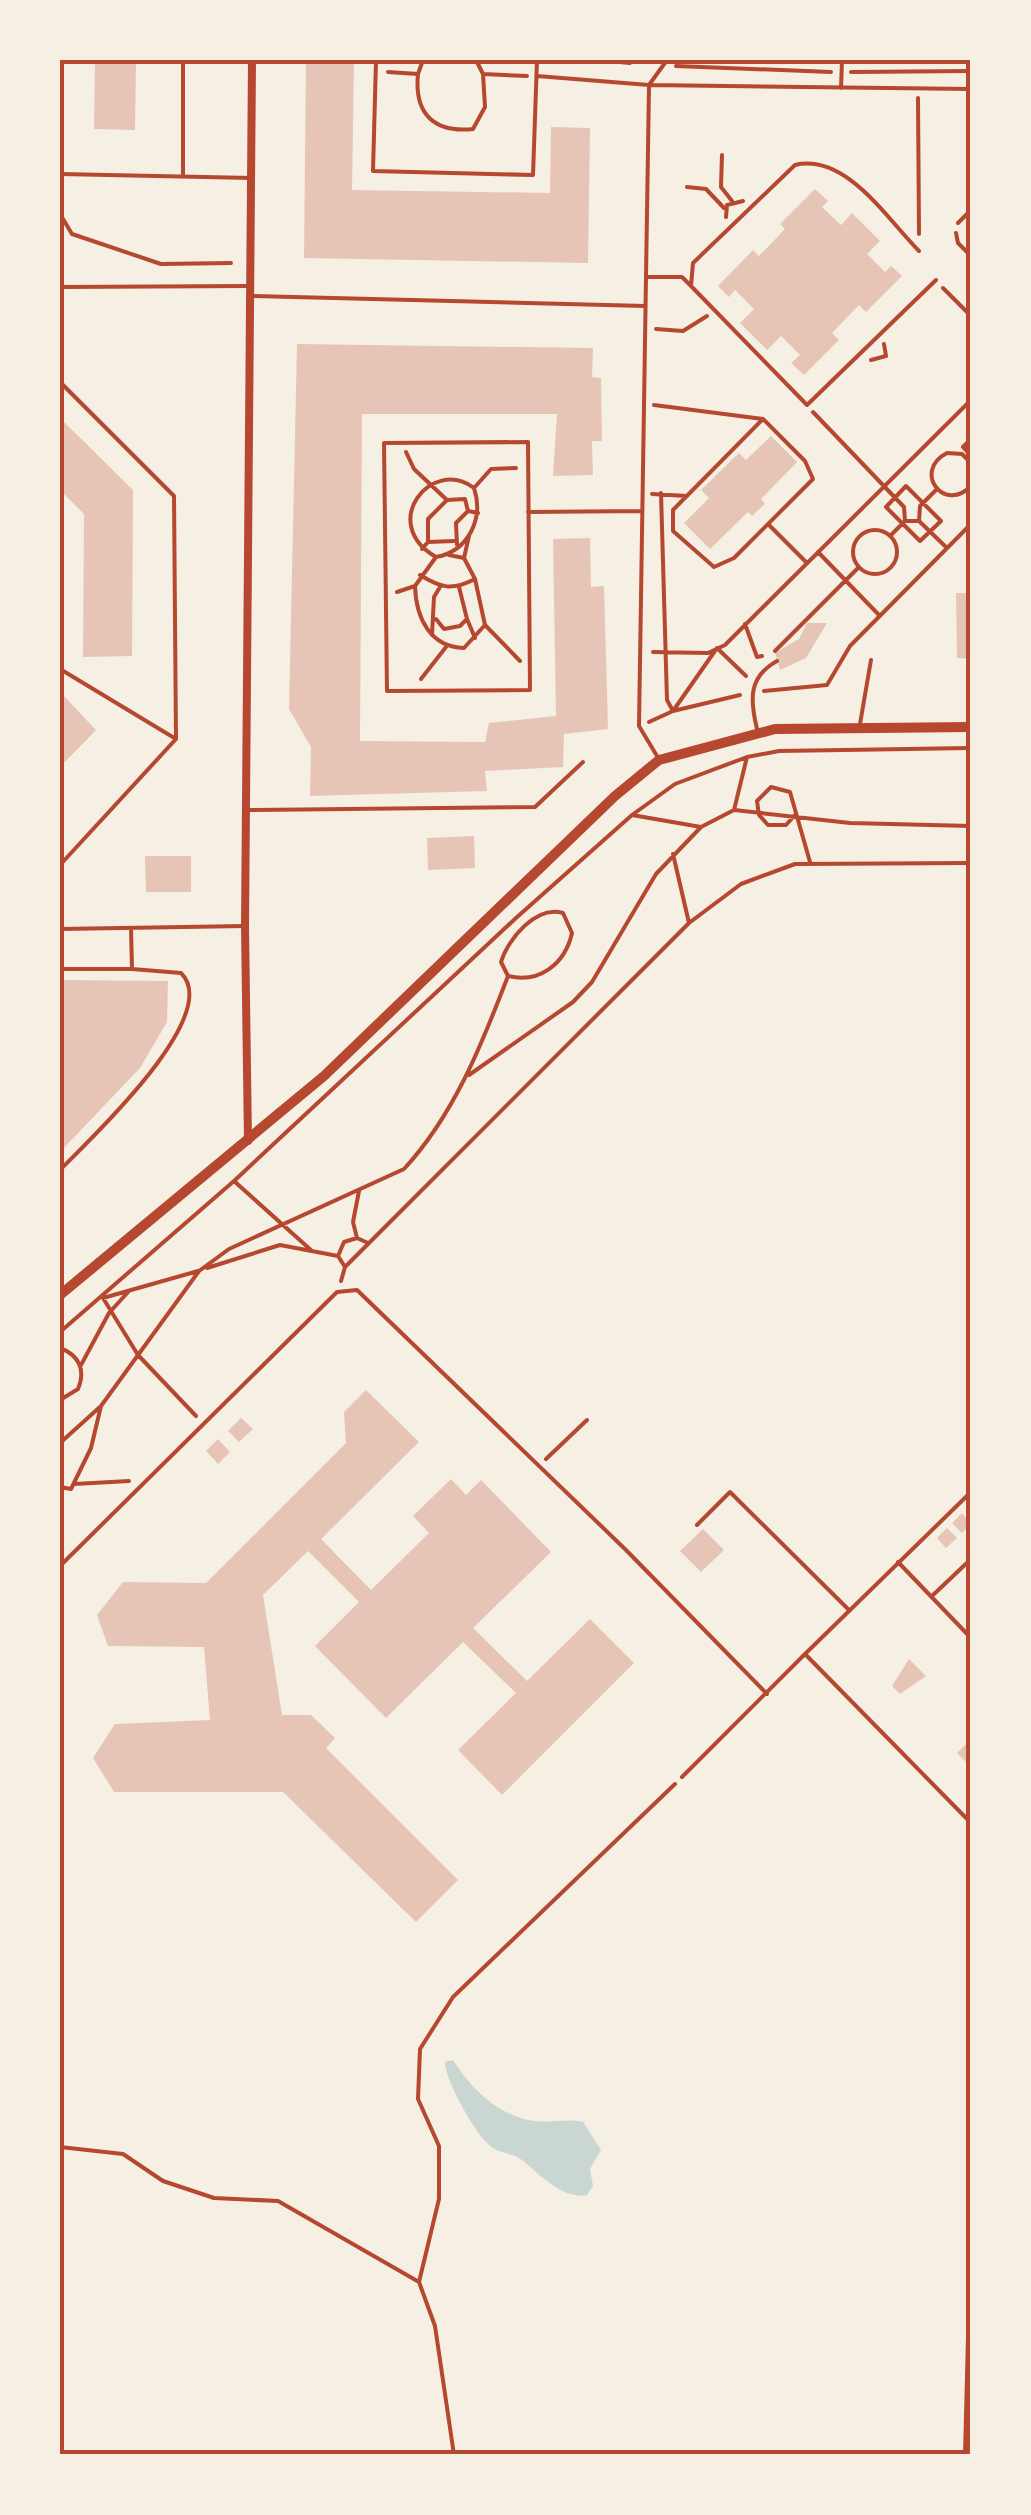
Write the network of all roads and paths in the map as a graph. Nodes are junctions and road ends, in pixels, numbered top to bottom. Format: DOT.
graph roads {
  1 [pos="182,60"];
  2 [pos="252,60"];
  3 [pos="376,60"];
  4 [pos="423,60"];
  5 [pos="476,60"];
  6 [pos="536,60"];
  7 [pos="598,60"];
  8 [pos="744,60"];
  9 [pos="842,60"];
  10 [pos="924,60"];
  11 [pos="630,62"];
  12 [pos="667,63"];
  13 [pos="744,68"];
  14 [pos="971,70"];
  15 [pos="925,71"];
  16 [pos="376,72"];
  17 [pos="842,72"];
  18 [pos="418,74"];
  19 [pos="483,74"];
  20 [pos="537,76"];
  21 [pos="649,85"];
  22 [pos="841,88"];
  23 [pos="918,88"];
  24 [pos="971,88"];
  25 [pos="722,155"];
  26 [pos="60,174"];
  27 [pos="182,178"];
  28 [pos="252,178"];
  29 [pos="686,188"];
  30 [pos="732,200"];
  31 [pos="725,208"];
  32 [pos="971,210"];
  33 [pos="60,214"];
  34 [pos="958,223"];
  35 [pos="919,251"];
  36 [pos="971,256"];
  37 [pos="231,263"];
  38 [pos="646,277"];
  39 [pos="936,280"];
  40 [pos="691,286"];
  41 [pos="60,287"];
  42 [pos="252,291"];
  43 [pos="645,306"];
  44 [pos="714,310"];
  45 [pos="971,316"];
  46 [pos="645,328"];
  47 [pos="60,382"];
  48 [pos="971,400"];
  49 [pos="806,406"];
  50 [pos="667,407"];
  51 [pos="763,419"];
  52 [pos="971,439"];
  53 [pos="402,443"];
  54 [pos="970,458"];
  55 [pos="528,466"];
  56 [pos="434,484"];
  57 [pos="885,486"];
  58 [pos="971,486"];
  59 [pos="474,488"];
  60 [pos="936,490"];
  61 [pos="686,496"];
  62 [pos="896,497"];
  63 [pos="465,499"];
  64 [pos="447,500"];
  65 [pos="922,504"];
  66 [pos="904,506"];
  67 [pos="468,511"];
  68 [pos="642,511"];
  69 [pos="528,512"];
  70 [pos="478,514"];
  71 [pos="920,521"];
  72 [pos="904,522"];
  73 [pos="768,524"];
  74 [pos="971,524"];
  75 [pos="930,532"];
  76 [pos="469,536"];
  77 [pos="890,536"];
  78 [pos="428,542"];
  79 [pos="456,544"];
  80 [pos="946,548"];
  81 [pos="422,549"];
  82 [pos="818,552"];
  83 [pos="449,555"];
  84 [pos="436,558"];
  85 [pos="464,558"];
  86 [pos="806,564"];
  87 [pos="859,567"];
  88 [pos="420,575"];
  89 [pos="475,579"];
  90 [pos="846,580"];
  91 [pos="416,586"];
  92 [pos="440,587"];
  93 [pos="459,587"];
  94 [pos="386,603"];
  95 [pos="436,619"];
  96 [pos="467,619"];
  97 [pos="745,624"];
  98 [pos="485,625"];
  99 [pos="432,636"];
  100 [pos="476,638"];
  101 [pos="446,648"];
  102 [pos="717,648"];
  103 [pos="640,651"];
  104 [pos="664,652"];
  105 [pos="757,657"];
  106 [pos="871,660"];
  107 [pos="777,661"];
  108 [pos="60,669"];
  109 [pos="530,672"];
  110 [pos="411,691"];
  111 [pos="860,727"];
  112 [pos="971,727"];
  113 [pos="758,734"];
  114 [pos="176,739"];
  115 [pos="971,748"];
  116 [pos="747,757"];
  117 [pos="660,760"];
  118 [pos="583,762"];
  119 [pos="246,810"];
  120 [pos="734,810"];
  121 [pos="757,810"];
  122 [pos="632,815"];
  123 [pos="795,815"];
  124 [pos="971,826"];
  125 [pos="701,828"];
  126 [pos="673,854"];
  127 [pos="810,863"];
  128 [pos="971,863"];
  129 [pos="60,865"];
  130 [pos="516,918"];
  131 [pos="689,923"];
  132 [pos="245,926"];
  133 [pos="131,928"];
  134 [pos="524,928"];
  135 [pos="60,929"];
  136 [pos="60,969"];
  137 [pos="132,969"];
  138 [pos="508,976"];
  139 [pos="465,1078"];
  140 [pos="248,1141"];
  141 [pos="60,1170"];
  142 [pos="234,1182"];
  143 [pos="360,1191"];
  144 [pos="282,1222"];
  145 [pos="357,1238"];
  146 [pos="368,1243"];
  147 [pos="312,1251"];
  148 [pos="338,1256"];
  149 [pos="345,1267"];
  150 [pos="199,1271"];
  151 [pos="129,1291"];
  152 [pos="337,1292"];
  153 [pos="60,1295"];
  154 [pos="103,1298"];
  155 [pos="109,1313"];
  156 [pos="60,1332"];
  157 [pos="60,1348"];
  158 [pos="138,1356"];
  159 [pos="81,1365"];
  160 [pos="60,1400"];
  161 [pos="101,1406"];
  162 [pos="586,1420"];
  163 [pos="204,1424"];
  164 [pos="60,1443"];
  165 [pos="539,1466"];
  166 [pos="146,1480"];
  167 [pos="74,1484"];
  168 [pos="60,1488"];
  169 [pos="971,1492"];
  170 [pos="698,1525"];
  171 [pos="971,1559"];
  172 [pos="898,1562"];
  173 [pos="60,1566"];
  174 [pos="932,1596"];
  175 [pos="849,1610"];
  176 [pos="971,1638"];
  177 [pos="805,1654"];
  178 [pos="767,1694"];
  179 [pos="682,1777"];
  180 [pos="971,1823"];
  181 [pos="60,2147"];
  182 [pos="971,2220"];
  183 [pos="418,2282"];
  184 [pos="968,2422"];
  185 [pos="454,2455"];
  186 [pos="965,2455"];
  1 -- 27 [label="lane"];
  2 -- 28 [label="street"];
  3 -- 16 [label="lane"];
  4 -- 18 [label="path"];
  5 -- 19 [label="path"];
  6 -- 20 [label="lane"];
  7 -- 11 [label="path"];
  8 -- 13 [label="path"];
  9 -- 17 [label="lane"];
  10 -- 15 [label="path"];
  12 -- 13 [label="path"];
  12 -- 21 [label="lane"];
  13 -- 17 [label="path"];
  14 -- 15 [label="path"];
  15 -- 17 [label="path"];
  16 -- 18 [label="path"];
  16 -- 20 [label="lane"];
  17 -- 22 [label="lane"];
  18 -- 19 [label="path"];
  19 -- 20 [label="path"];
  20 -- 21 [label="lane"];
  21 -- 22 [label="lane"];
  21 -- 38 [label="lane"];
  22 -- 23 [label="lane"];
  23 -- 24 [label="lane"];
  23 -- 35 [label="path"];
  25 -- 30 [label="path"];
  26 -- 27 [label="lane"];
  27 -- 28 [label="lane"];
  28 -- 42 [label="street"];
  29 -- 31 [label="path"];
  32 -- 34 [label="lane"];
  33 -- 37 [label="path"];
  34 -- 36 [label="path"];
  35 -- 40 [label="lane"];
  38 -- 40 [label="lane"];
  38 -- 43 [label="lane"];
  39 -- 45 [label="path"];
  39 -- 49 [label="lane"];
  40 -- 44 [label="lane"];
  41 -- 42 [label="lane"];
  42 -- 43 [label="lane"];
  42 -- 119 [label="street"];
  43 -- 46 [label="lane"];
  44 -- 46 [label="path"];
  44 -- 49 [label="lane"];
  46 -- 68 [label="lane"];
  47 -- 114 [label="lane"];
  48 -- 57 [label="path"];
  49 -- 57 [label="path"];
  50 -- 51 [label="path"];
  51 -- 61 [label="path"];
  51 -- 73 [label="path"];
  52 -- 54 [label="path"];
  53 -- 55 [label="lane"];
  53 -- 56 [label="path"];
  53 -- 94 [label="lane"];
  54 -- 60 [label="path"];
  55 -- 59 [label="path"];
  55 -- 69 [label="lane"];
  56 -- 59 [label="path"];
  56 -- 64 [label="path"];
  56 -- 81 [label="path"];
  57 -- 62 [label="path"];
  57 -- 82 [label="path"];
  58 -- 60 [label="path"];
  59 -- 63 [label="path"];
  59 -- 70 [label="path"];
  60 -- 65 [label="path"];
  61 -- 73 [label="path"];
  61 -- 104 [label="path"];
  62 -- 65 [label="path"];
  62 -- 66 [label="path"];
  62 -- 72 [label="path"];
  63 -- 64 [label="path"];
  63 -- 67 [label="path"];
  64 -- 78 [label="path"];
  65 -- 66 [label="path"];
  65 -- 71 [label="path"];
  65 -- 75 [label="path"];
  66 -- 72 [label="path"];
  67 -- 70 [label="path"];
  67 -- 79 [label="path"];
  68 -- 69 [label="lane"];
  68 -- 103 [label="lane"];
  69 -- 109 [label="lane"];
  70 -- 76 [label="path"];
  71 -- 72 [label="path"];
  71 -- 75 [label="path"];
  72 -- 75 [label="path"];
  72 -- 77 [label="path"];
  73 -- 86 [label="path"];
  74 -- 80 [label="path"];
  75 -- 80 [label="path"];
  76 -- 79 [label="path"];
  76 -- 85 [label="path"];
  77 -- 87 [label="path"];
  77 -- 87 [label="path"];
  78 -- 79 [label="path"];
  78 -- 81 [label="path"];
  79 -- 83 [label="path"];
  80 -- 90 [label="path"];
  81 -- 84 [label="path"];
  82 -- 86 [label="path"];
  82 -- 90 [label="path"];
  83 -- 84 [label="path"];
  83 -- 85 [label="path"];
  84 -- 88 [label="path"];
  85 -- 89 [label="path"];
  86 -- 97 [label="path"];
  87 -- 90 [label="path"];
  88 -- 91 [label="path"];
  88 -- 92 [label="path"];
  89 -- 93 [label="path"];
  89 -- 98 [label="path"];
  90 -- 105 [label="path"];
  91 -- 94 [label="path"];
  91 -- 99 [label="path"];
  92 -- 93 [label="path"];
  92 -- 95 [label="path"];
  93 -- 96 [label="path"];
  94 -- 110 [label="lane"];
  95 -- 96 [label="path"];
  95 -- 99 [label="path"];
  96 -- 100 [label="path"];
  97 -- 102 [label="path"];
  97 -- 105 [label="path"];
  98 -- 100 [label="path"];
  98 -- 109 [label="path"];
  99 -- 101 [label="path"];
  100 -- 101 [label="path"];
  101 -- 110 [label="path"];
  102 -- 104 [label="path"];
  102 -- 104 [label="path"];
  102 -- 105 [label="path"];
  103 -- 104 [label="path"];
  103 -- 117 [label="lane"];
  106 -- 111 [label="lane"];
  107 -- 113 [label="lane"];
  108 -- 114 [label="lane"];
  109 -- 110 [label="lane"];
  111 -- 112 [label="street"];
  111 -- 113 [label="street"];
  113 -- 117 [label="street"];
  114 -- 129 [label="lane"];
  115 -- 116 [label="path"];
  116 -- 120 [label="path"];
  116 -- 122 [label="path"];
  117 -- 140 [label="street"];
  118 -- 119 [label="lane"];
  119 -- 132 [label="street"];
  120 -- 121 [label="path"];
  120 -- 125 [label="path"];
  121 -- 123 [label="path"];
  121 -- 123 [label="path"];
  121 -- 123 [label="path"];
  122 -- 125 [label="path"];
  122 -- 130 [label="path"];
  123 -- 124 [label="path"];
  123 -- 127 [label="path"];
  125 -- 126 [label="path"];
  126 -- 131 [label="path"];
  126 -- 139 [label="path"];
  127 -- 128 [label="path"];
  127 -- 131 [label="path"];
  130 -- 134 [label="path"];
  130 -- 142 [label="path"];
  131 -- 146 [label="path"];
  132 -- 133 [label="lane"];
  132 -- 140 [label="street"];
  133 -- 135 [label="lane"];
  133 -- 137 [label="lane"];
  134 -- 138 [label="path"];
  134 -- 138 [label="path"];
  136 -- 137 [label="lane"];
  137 -- 141 [label="lane"];
  138 -- 139 [label="path"];
  139 -- 143 [label="path"];
  140 -- 153 [label="street"];
  142 -- 144 [label="path"];
  142 -- 154 [label="path"];
  143 -- 144 [label="path"];
  143 -- 145 [label="path"];
  144 -- 147 [label="path"];
  144 -- 150 [label="path"];
  145 -- 146 [label="path"];
  145 -- 148 [label="path"];
  146 -- 149 [label="path"];
  147 -- 148 [label="path"];
  147 -- 150 [label="path"];
  148 -- 149 [label="path"];
  149 -- 152 [label="path"];
  150 -- 151 [label="path"];
  150 -- 158 [label="path"];
  151 -- 154 [label="path"];
  151 -- 155 [label="path"];
  152 -- 163 [label="lane"];
  152 -- 165 [label="lane"];
  154 -- 155 [label="path"];
  154 -- 156 [label="path"];
  155 -- 158 [label="path"];
  155 -- 159 [label="path"];
  157 -- 159 [label="path"];
  158 -- 161 [label="path"];
  158 -- 163 [label="path"];
  159 -- 160 [label="path"];
  161 -- 164 [label="path"];
  161 -- 167 [label="path"];
  162 -- 165 [label="path"];
  163 -- 166 [label="lane"];
  165 -- 178 [label="lane"];
  166 -- 167 [label="path"];
  166 -- 173 [label="lane"];
  167 -- 168 [label="path"];
  169 -- 172 [label="lane"];
  170 -- 175 [label="lane"];
  171 -- 174 [label="lane"];
  172 -- 174 [label="lane"];
  172 -- 175 [label="lane"];
  174 -- 176 [label="lane"];
  175 -- 177 [label="lane"];
  177 -- 178 [label="lane"];
  177 -- 180 [label="lane"];
  178 -- 179 [label="lane"];
  179 -- 183 [label="path"];
  181 -- 183 [label="path"];
  182 -- 184 [label="path"];
  183 -- 185 [label="path"];
  184 -- 186 [label="path"];
}
